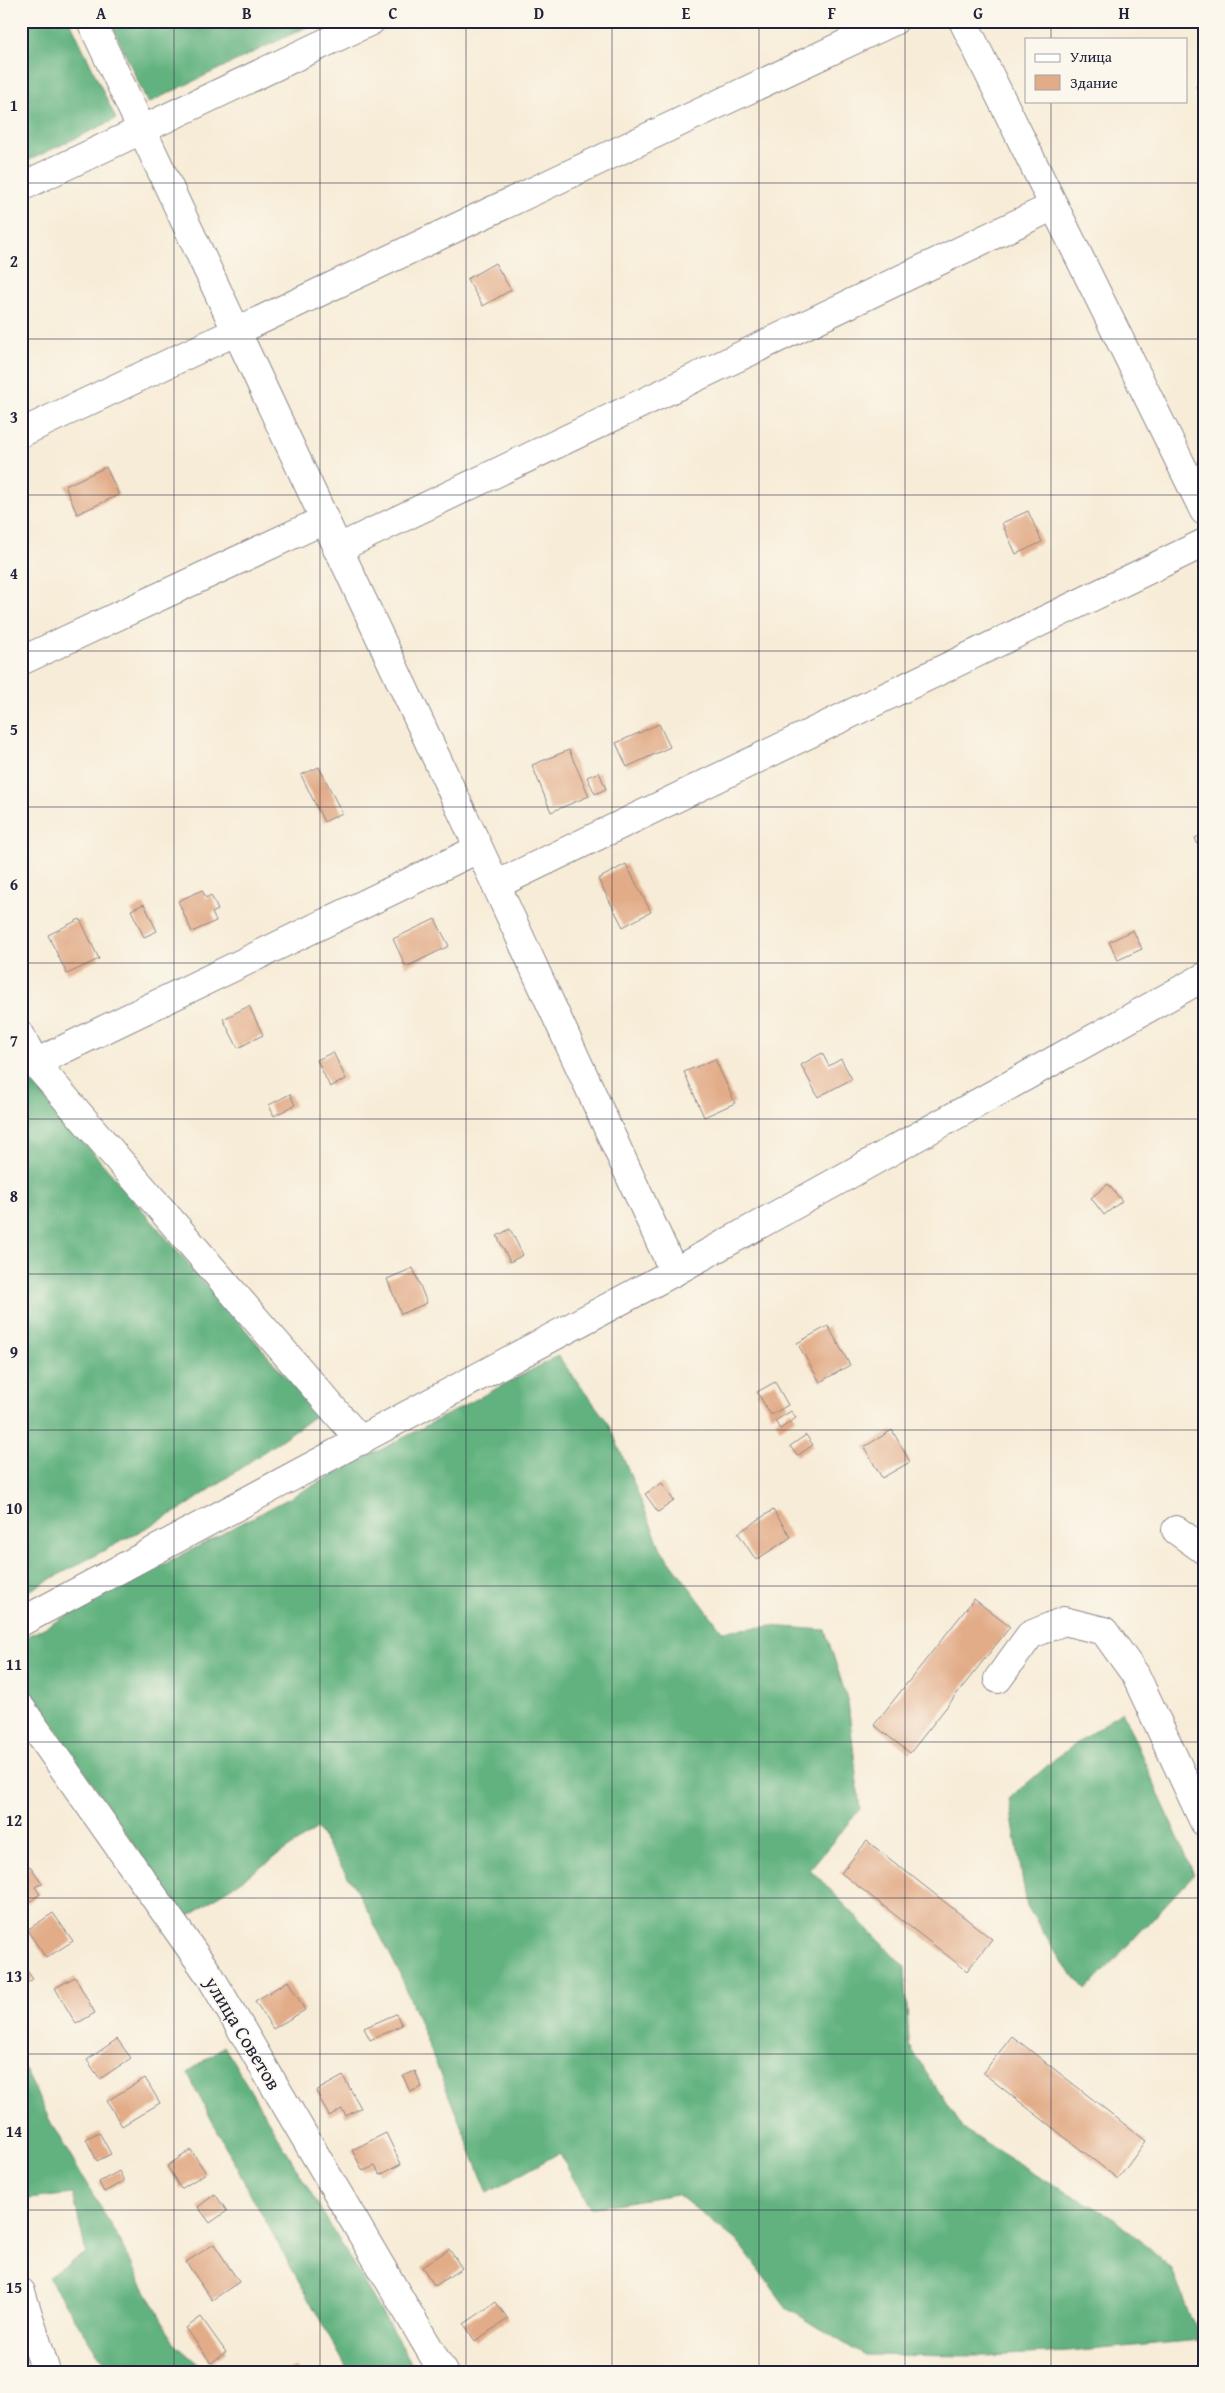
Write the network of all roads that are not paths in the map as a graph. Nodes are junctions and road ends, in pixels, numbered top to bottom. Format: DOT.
graph roads {
  1 [pos="91,21"];
  2 [pos="372,21"];
  3 [pos="894,21"];
  4 [pos="963,21"];
  5 [pos="142,130"];
  6 [pos="21,187"];
  7 [pos="1054,206"];
  8 [pos="236,332"];
  9 [pos="21,432"];
  10 [pos="1204,510"];
  11 [pos="324,520"];
  12 [pos="1204,543"];
  13 [pos="337,549"];
  14 [pos="21,661"];
  15 [pos="478,850"];
  16 [pos="496,885"];
  17 [pos="1204,977"];
  18 [pos="21,1036"];
  19 [pos="35,1063"];
  20 [pos="674,1272"];
  21 [pos="361,1441"];
  22 [pos="1176,1530"];
  23 [pos="1204,1550"];
  24 [pos="21,1622"];
  25 [pos="998,1679"];
  26 [pos="21,1708"];
  27 [pos="1204,1822"];
  28 [pos="21,2292"];
  29 [pos="46,2372"];
  30 [pos="443,2372"];
  1 -- 5 [label="street"];
  2 -- 5 [label="street"];
  3 -- 8 [label="street"];
  4 -- 7 [label="street"];
  5 -- 6 [label="street"];
  5 -- 8 [label="street"];
  7 -- 10 [label="street"];
  7 -- 13 [label="street"];
  8 -- 9 [label="street"];
  8 -- 11 [label="street"];
  11 -- 13 [label="street"];
  11 -- 14 [label="street"];
  12 -- 16 [label="street"];
  13 -- 15 [label="street"];
  15 -- 16 [label="street"];
  15 -- 19 [label="street"];
  16 -- 20 [label="street"];
  17 -- 20 [label="street"];
  18 -- 19 [label="street"];
  19 -- 21 [label="street"];
  20 -- 21 [label="street"];
  21 -- 24 [label="street"];
  22 -- 23 [label="street"];
  25 -- 27 [label="street"];
  26 -- 30 [label="street, улица Советов"];
  28 -- 29 [label="street"];
}
